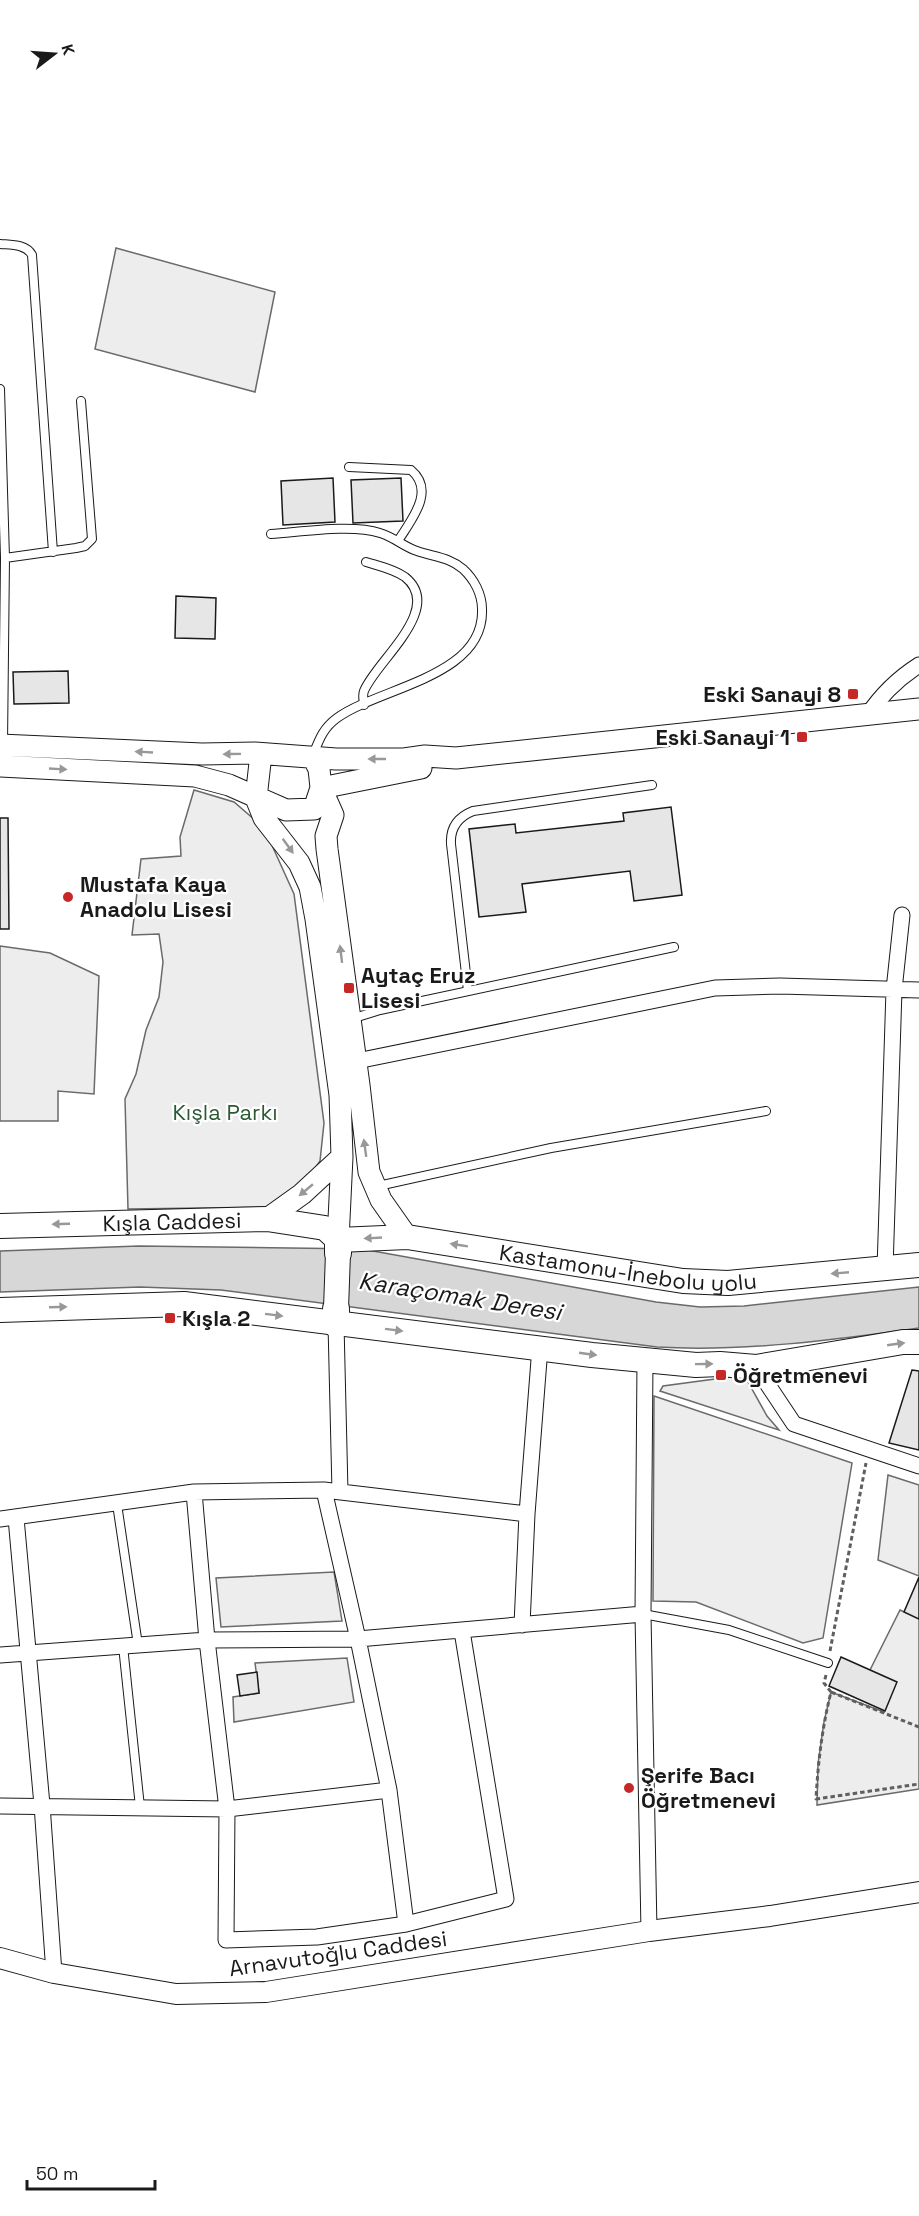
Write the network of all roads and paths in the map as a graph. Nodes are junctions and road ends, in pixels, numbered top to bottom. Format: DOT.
graph roads {
  1 [pos="0,244"];
  2 [pos="0,392"];
  3 [pos="81,401"];
  4 [pos="350,467"];
  5 [pos="271,534"];
  6 [pos="2,537"];
  7 [pos="398,541"];
  8 [pos="53,552"];
  9 [pos="5,558"];
  10 [pos="366,562"];
  11 [pos="919,665"];
  12 [pos="364,705"];
  13 [pos="919,709"];
  14 [pos="867,716"];
  15 [pos="2,745"];
  16 [pos="261,754"];
  17 [pos="313,757"];
  18 [pos="456,758"];
  19 [pos="1,766"];
  20 [pos="652,785"];
  21 [pos="321,788"];
  22 [pos="255,798"];
  23 [pos="902,915"];
  24 [pos="674,947"];
  25 [pos="894,990"];
  26 [pos="919,990"];
  27 [pos="468,991"];
  28 [pos="350,1020"];
  29 [pos="346,1063"];
  30 [pos="766,1110"];
  31 [pos="342,1157"];
  32 [pos="374,1187"];
  33 [pos="267,1219"];
  34 [pos="0,1226"];
  35 [pos="407,1237"];
  36 [pos="338,1246"];
  37 [pos="919,1265"];
  38 [pos="885,1269"];
  39 [pos="0,1310"];
  40 [pos="336,1316"];
  41 [pos="919,1342"];
  42 [pos="540,1347"];
  43 [pos="645,1360"];
  44 [pos="756,1367"];
  45 [pos="868,1449"];
  46 [pos="919,1466"];
  47 [pos="324,1491"];
  48 [pos="194,1492"];
  49 [pos="340,1492"];
  50 [pos="117,1504"];
  51 [pos="527,1514"];
  52 [pos="16,1518"];
  53 [pos="0,1520"];
  54 [pos="643,1614"];
  55 [pos="522,1625"];
  56 [pos="462,1631"];
  57 [pos="358,1639"];
  58 [pos="207,1640"];
  59 [pos="130,1645"];
  60 [pos="28,1653"];
  61 [pos="0,1655"];
  62 [pos="828,1663"];
  63 [pos="831,1692"];
  64 [pos="919,1726"];
  65 [pos="919,1784"];
  66 [pos="389,1790"];
  67 [pos="42,1805"];
  68 [pos="0,1806"];
  69 [pos="140,1808"];
  70 [pos="227,1809"];
  71 [pos="919,1892"];
  72 [pos="406,1924"];
  73 [pos="649,1931"];
  74 [pos="0,1958"];
  75 [pos="54,1973"];
  1 -- 8 [label="lane"];
  2 -- 6 [label="lane"];
  3 -- 8 [label="lane"];
  4 -- 7 [label="lane"];
  5 -- 7 [label="lane"];
  6 -- 9 [label="lane"];
  7 -- 12 [label="lane"];
  8 -- 9 [label="lane"];
  9 -- 15 [label="lane"];
  10 -- 12 [label="lane"];
  11 -- 14 [label="street"];
  12 -- 17 [label="lane"];
  13 -- 14 [label="main road"];
  14 -- 18 [label="main road"];
  16 -- 15 [label="main road, one-way"];
  15 -- 19 [label="lane"];
  16 -- 17 [label="main road"];
  16 -- 22 [label="main road"];
  18 -- 17 [label="main road, one-way"];
  17 -- 21 [label="main road"];
  18 -- 21 [label="main road"];
  19 -- 22 [label="main road, one-way"];
  20 -- 27 [label="lane"];
  21 -- 22 [label="main road"];
  28 -- 21 [label="main road, one-way"];
  22 -- 29 [label="main road, one-way"];
  23 -- 25 [label="street"];
  24 -- 27 [label="lane"];
  25 -- 26 [label="street"];
  25 -- 29 [label="street"];
  25 -- 38 [label="street"];
  27 -- 28 [label="lane"];
  28 -- 29 [label="main road"];
  29 -- 31 [label="main road"];
  32 -- 29 [label="main road, one-way"];
  30 -- 32 [label="lane"];
  31 -- 33 [label="main road, one-way"];
  31 -- 36 [label="main road"];
  32 -- 35 [label="main road"];
  33 -- 34 [label="main road, Kışla Caddesi, one-way"];
  33 -- 36 [label="main road, Kışla Caddesi"];
  35 -- 36 [label="main road, Kastamonu-İnebolu yolu, one-way"];
  38 -- 35 [label="main road, Kastamonu-İnebolu yolu, one-way"];
  36 -- 40 [label="main road"];
  37 -- 38 [label="main road, Kastamonu-İnebolu yolu"];
  39 -- 40 [label="main road, one-way"];
  40 -- 42 [label="main road, one-way"];
  40 -- 49 [label="street"];
  44 -- 41 [label="main road, one-way"];
  42 -- 43 [label="main road, one-way"];
  42 -- 51 [label="street"];
  43 -- 44 [label="main road, one-way"];
  43 -- 54 [label="street"];
  44 -- 45 [label="street"];
  45 -- 46 [label="street"];
  45 -- 62 [label="path"];
  47 -- 48 [label="street"];
  47 -- 49 [label="street"];
  47 -- 57 [label="street"];
  48 -- 50 [label="street"];
  48 -- 58 [label="street"];
  49 -- 51 [label="street"];
  50 -- 52 [label="street"];
  50 -- 59 [label="lane"];
  51 -- 55 [label="street"];
  52 -- 53 [label="street"];
  52 -- 60 [label="street"];
  54 -- 55 [label="street"];
  54 -- 62 [label="lane"];
  54 -- 73 [label="street"];
  55 -- 56 [label="street"];
  56 -- 57 [label="street"];
  56 -- 72 [label="street"];
  57 -- 58 [label="street"];
  57 -- 66 [label="street"];
  58 -- 59 [label="street"];
  58 -- 70 [label="street"];
  59 -- 60 [label="street"];
  59 -- 69 [label="lane"];
  60 -- 61 [label="street"];
  60 -- 67 [label="street"];
  62 -- 63 [label="path"];
  63 -- 64 [label="path"];
  63 -- 65 [label="path"];
  66 -- 70 [label="street"];
  66 -- 72 [label="street"];
  67 -- 68 [label="street"];
  67 -- 69 [label="street"];
  67 -- 75 [label="street"];
  69 -- 70 [label="street"];
  70 -- 72 [label="street"];
  71 -- 73 [label="street, Arnavutoğlu Caddesi"];
  73 -- 75 [label="street, Arnavutoğlu Caddesi"];
  74 -- 75 [label="street, Arnavutoğlu Caddesi"];
}
